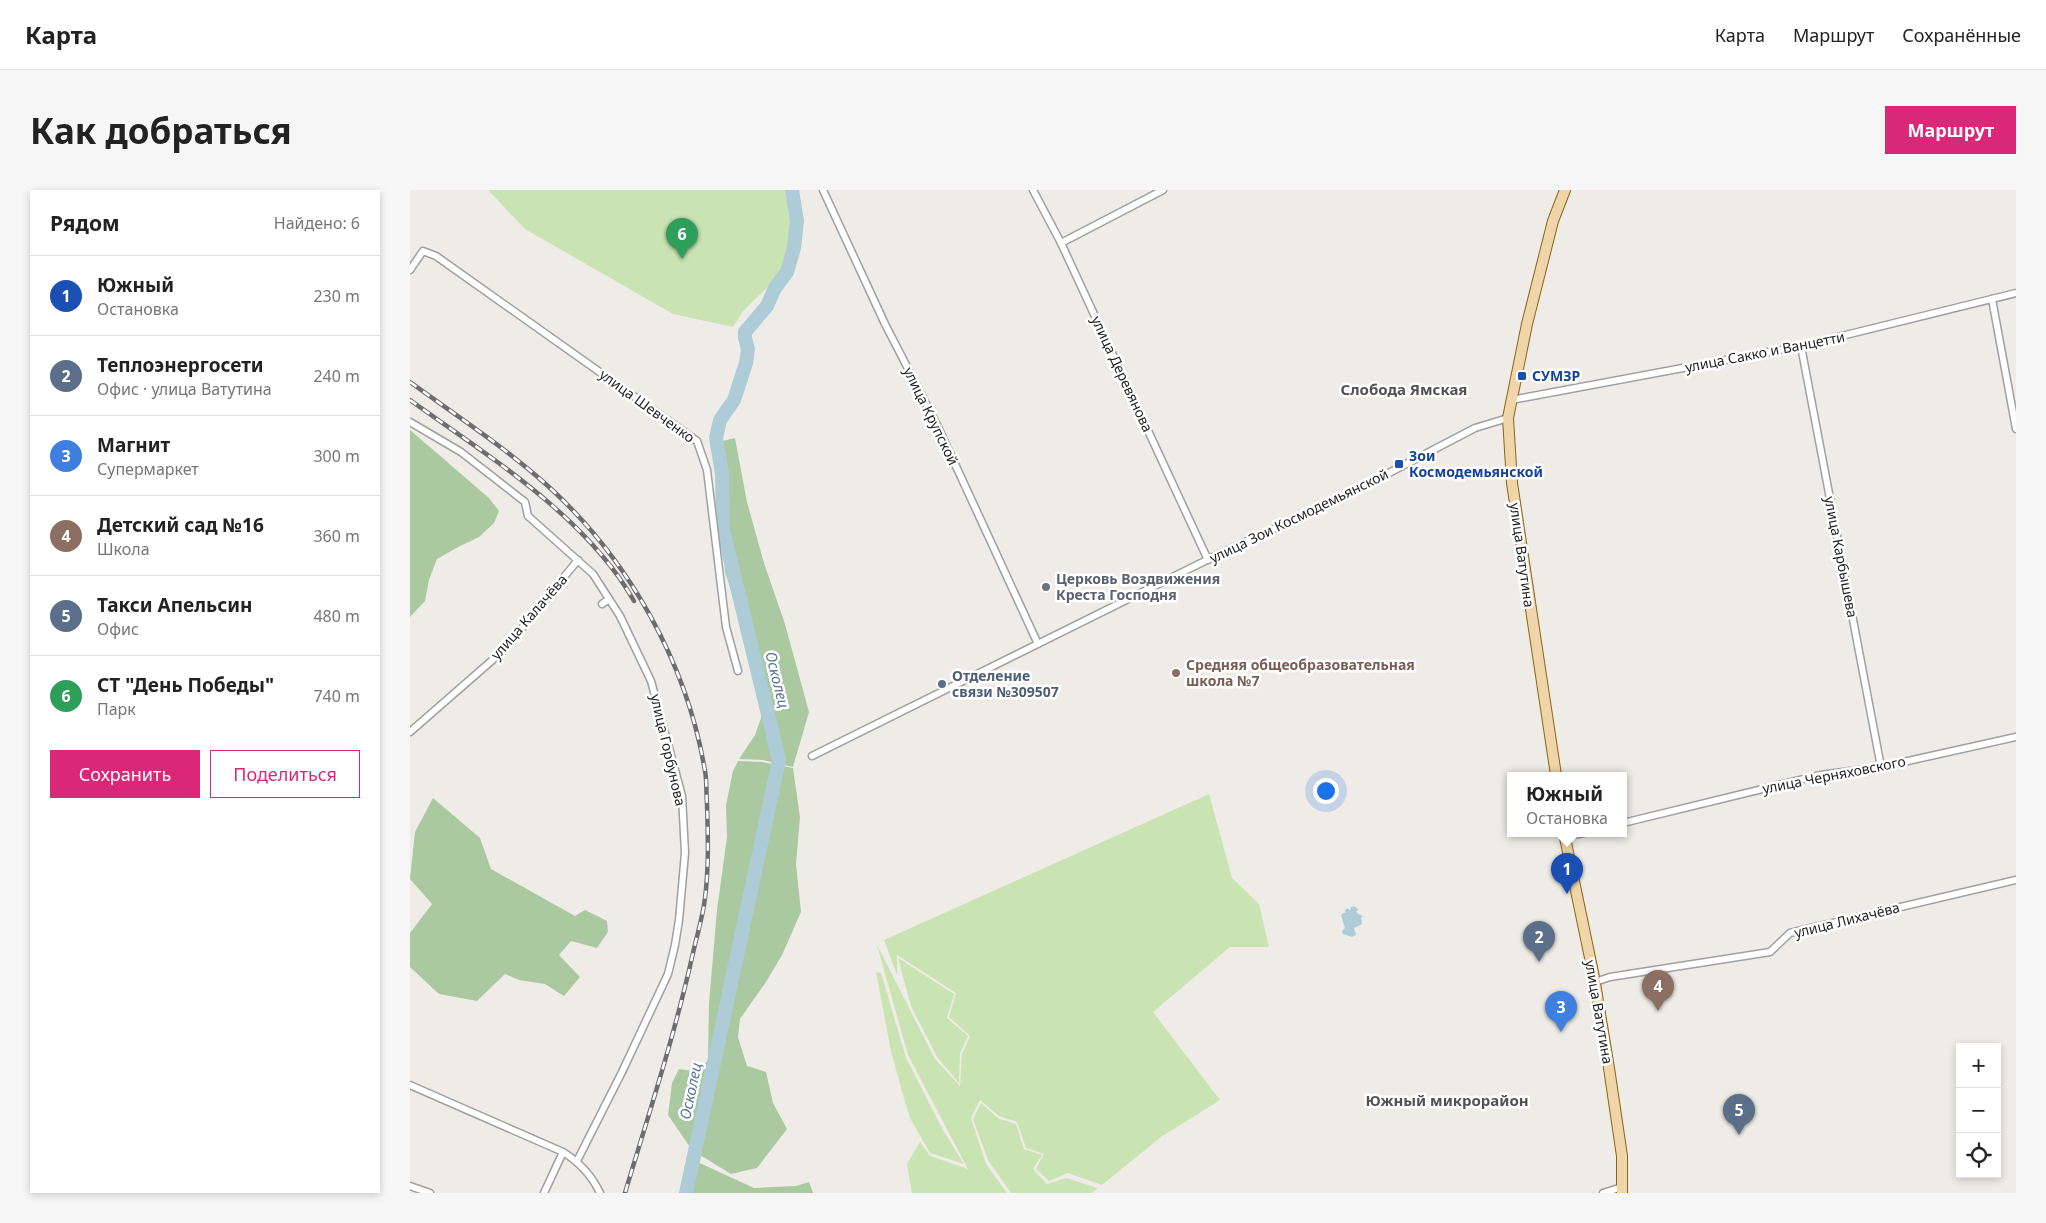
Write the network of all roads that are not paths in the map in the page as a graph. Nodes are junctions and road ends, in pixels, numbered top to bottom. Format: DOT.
graph roads {
  1 [pos="823,190"];
  2 [pos="1033,190"];
  3 [pos="1163,190"];
  4 [pos="1565,190"];
  5 [pos="1061,242"];
  6 [pos="410,270"];
  7 [pos="2016,293"];
  8 [pos="1992,299"];
  9 [pos="1802,346"];
  10 [pos="1511,400"];
  11 [pos="1508,418"];
  12 [pos="410,422"];
  13 [pos="2016,429"];
  14 [pos="578,560"];
  15 [pos="1208,560"];
  16 [pos="609,598"];
  17 [pos="602,604"];
  18 [pos="1038,644"];
  19 [pos="738,671"];
  20 [pos="410,732"];
  21 [pos="2016,737"];
  22 [pos="812,756"];
  23 [pos="1881,767"];
  24 [pos="1556,772"];
  25 [pos="1627,823"];
  26 [pos="1566,837"];
  27 [pos="2016,880"];
  28 [pos="1595,982"];
  29 [pos="410,1085"];
  30 [pos="563,1152"];
  31 [pos="577,1161"];
  32 [pos="410,1186"];
  33 [pos="1622,1190"];
  34 [pos="430,1193"];
  35 [pos="544,1193"];
  36 [pos="600,1193"];
  37 [pos="1603,1193"];
  1 -- 18 [label="street, улица Крупской"];
  2 -- 5 [label="street, улица Деревянова"];
  3 -- 5 [label="street"];
  4 -- 10 [label="main road, улица Ватутина"];
  5 -- 15 [label="street, улица Деревянова"];
  6 -- 19 [label="street, улица Шевченко"];
  7 -- 8 [label="street, улица Сакко и Ванцетти"];
  8 -- 9 [label="street, улица Сакко и Ванцетти"];
  8 -- 13 [label="street"];
  9 -- 10 [label="street, улица Сакко и Ванцетти"];
  9 -- 23 [label="street, улица Карбышева"];
  10 -- 11 [label="main road, улица Ватутина"];
  11 -- 15 [label="street, улица Зои Космодемьянской"];
  11 -- 24 [label="main road, улица Ватутина"];
  12 -- 14 [label="street, улица Горбунова"];
  14 -- 16 [label="street, улица Горбунова"];
  14 -- 20 [label="street, улица Калачёва"];
  15 -- 18 [label="street, улица Зои Космодемьянской"];
  16 -- 17 [label="street"];
  16 -- 31 [label="street, улица Горбунова"];
  18 -- 22 [label="street, улица Зои Космодемьянской"];
  21 -- 23 [label="street, улица Черняховского"];
  23 -- 25 [label="street, улица Черняховского"];
  26 -- 28 [label="main road, улица Ватутина"];
  27 -- 28 [label="street, улица Лихачёва"];
  28 -- 33 [label="main road, улица Ватутина"];
  29 -- 30 [label="street"];
  30 -- 31 [label="street"];
  30 -- 35 [label="street"];
  31 -- 36 [label="street"];
  32 -- 34 [label="street"];
  33 -- 37 [label="street"];
}
